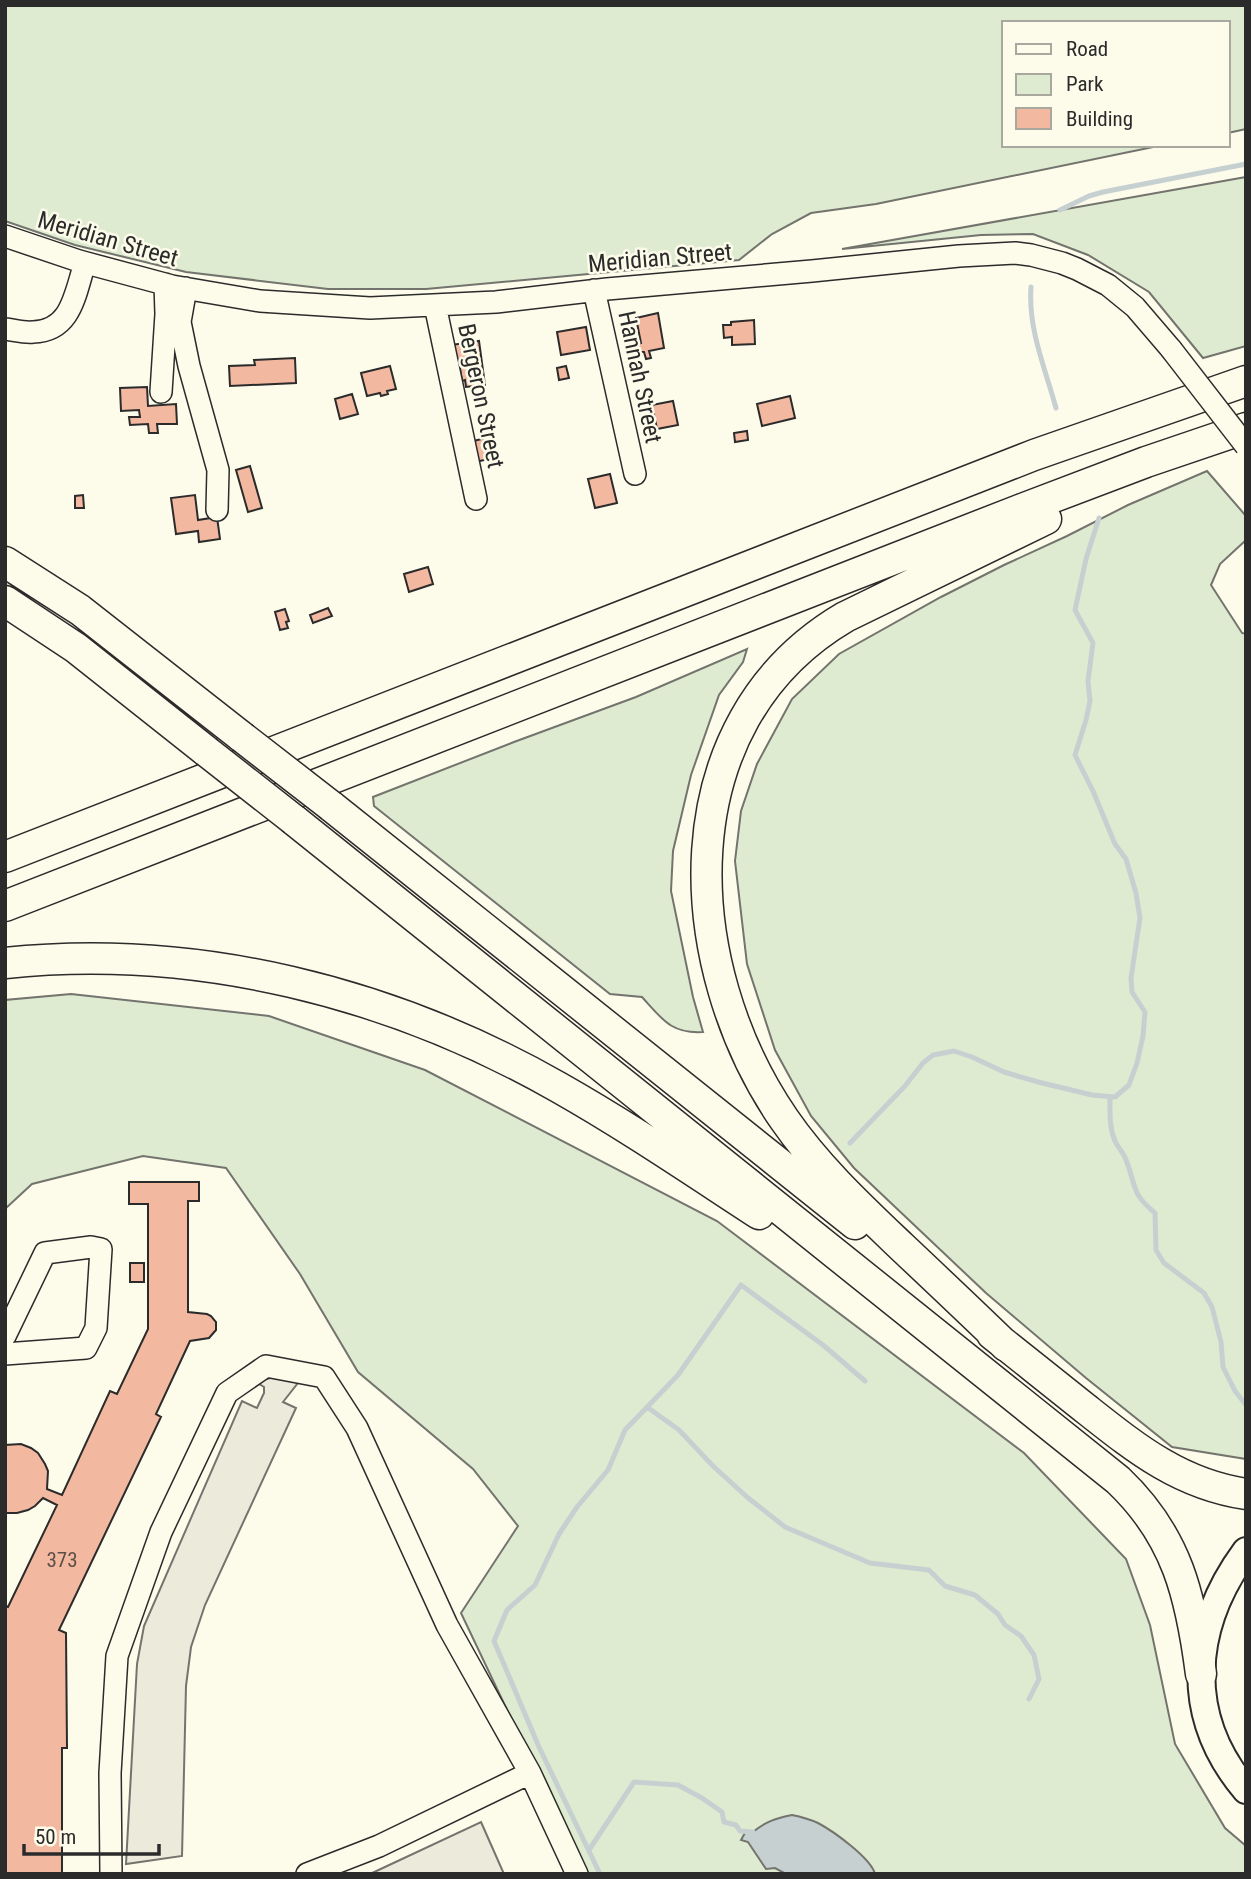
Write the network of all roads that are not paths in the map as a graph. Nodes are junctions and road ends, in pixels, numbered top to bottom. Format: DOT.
graph roads {
  1 [pos="5,236"];
  2 [pos="85,263"];
  3 [pos="176,286"];
  4 [pos="594,290"];
  5 [pos="435,304"];
  6 [pos="5,329"];
  7 [pos="1246,381"];
  8 [pos="161,392"];
  9 [pos="1246,428"];
  10 [pos="1207,441"];
  11 [pos="1246,446"];
  12 [pos="635,474"];
  13 [pos="476,499"];
  14 [pos="217,510"];
  15 [pos="5,562"];
  16 [pos="5,601"];
  17 [pos="5,857"];
  18 [pos="5,906"];
  19 [pos="5,963"];
  20 [pos="906,1309"];
  21 [pos="5,1336"];
  22 [pos="1006,1346"];
  23 [pos="5,1354"];
  24 [pos="1246,1494"];
  25 [pos="1246,1551"];
  26 [pos="1200,1674"];
  27 [pos="530,1773"];
  28 [pos="1246,1790"];
  29 [pos="111,1874"];
  30 [pos="307,1874"];
  31 [pos="577,1874"];
  1 -- 2 [label="street, Meridian Street"];
  2 -- 3 [label="street, Meridian Street"];
  2 -- 6 [label="street"];
  3 -- 5 [label="street, Meridian Street"];
  3 -- 8 [label="street"];
  3 -- 14 [label="street"];
  4 -- 5 [label="street, Meridian Street"];
  4 -- 11 [label="street, Meridian Street, bridge"];
  4 -- 12 [label="street, Hannah Street"];
  5 -- 13 [label="street, Bergeron Street"];
  7 -- 17 [label="highway"];
  9 -- 10 [label="highway"];
  10 -- 18 [label="highway"];
  10 -- 22 [label="highway"];
  15 -- 22 [label="highway, bridge"];
  16 -- 20 [label="highway, bridge"];
  19 -- 20 [label="highway"];
  20 -- 26 [label="highway"];
  21 -- 23 [label="street"];
  22 -- 24 [label="highway"];
  25 -- 26 [label="main road"];
  26 -- 28 [label="main road"];
  27 -- 29 [label="street"];
  27 -- 30 [label="street"];
  27 -- 31 [label="street"];
}
